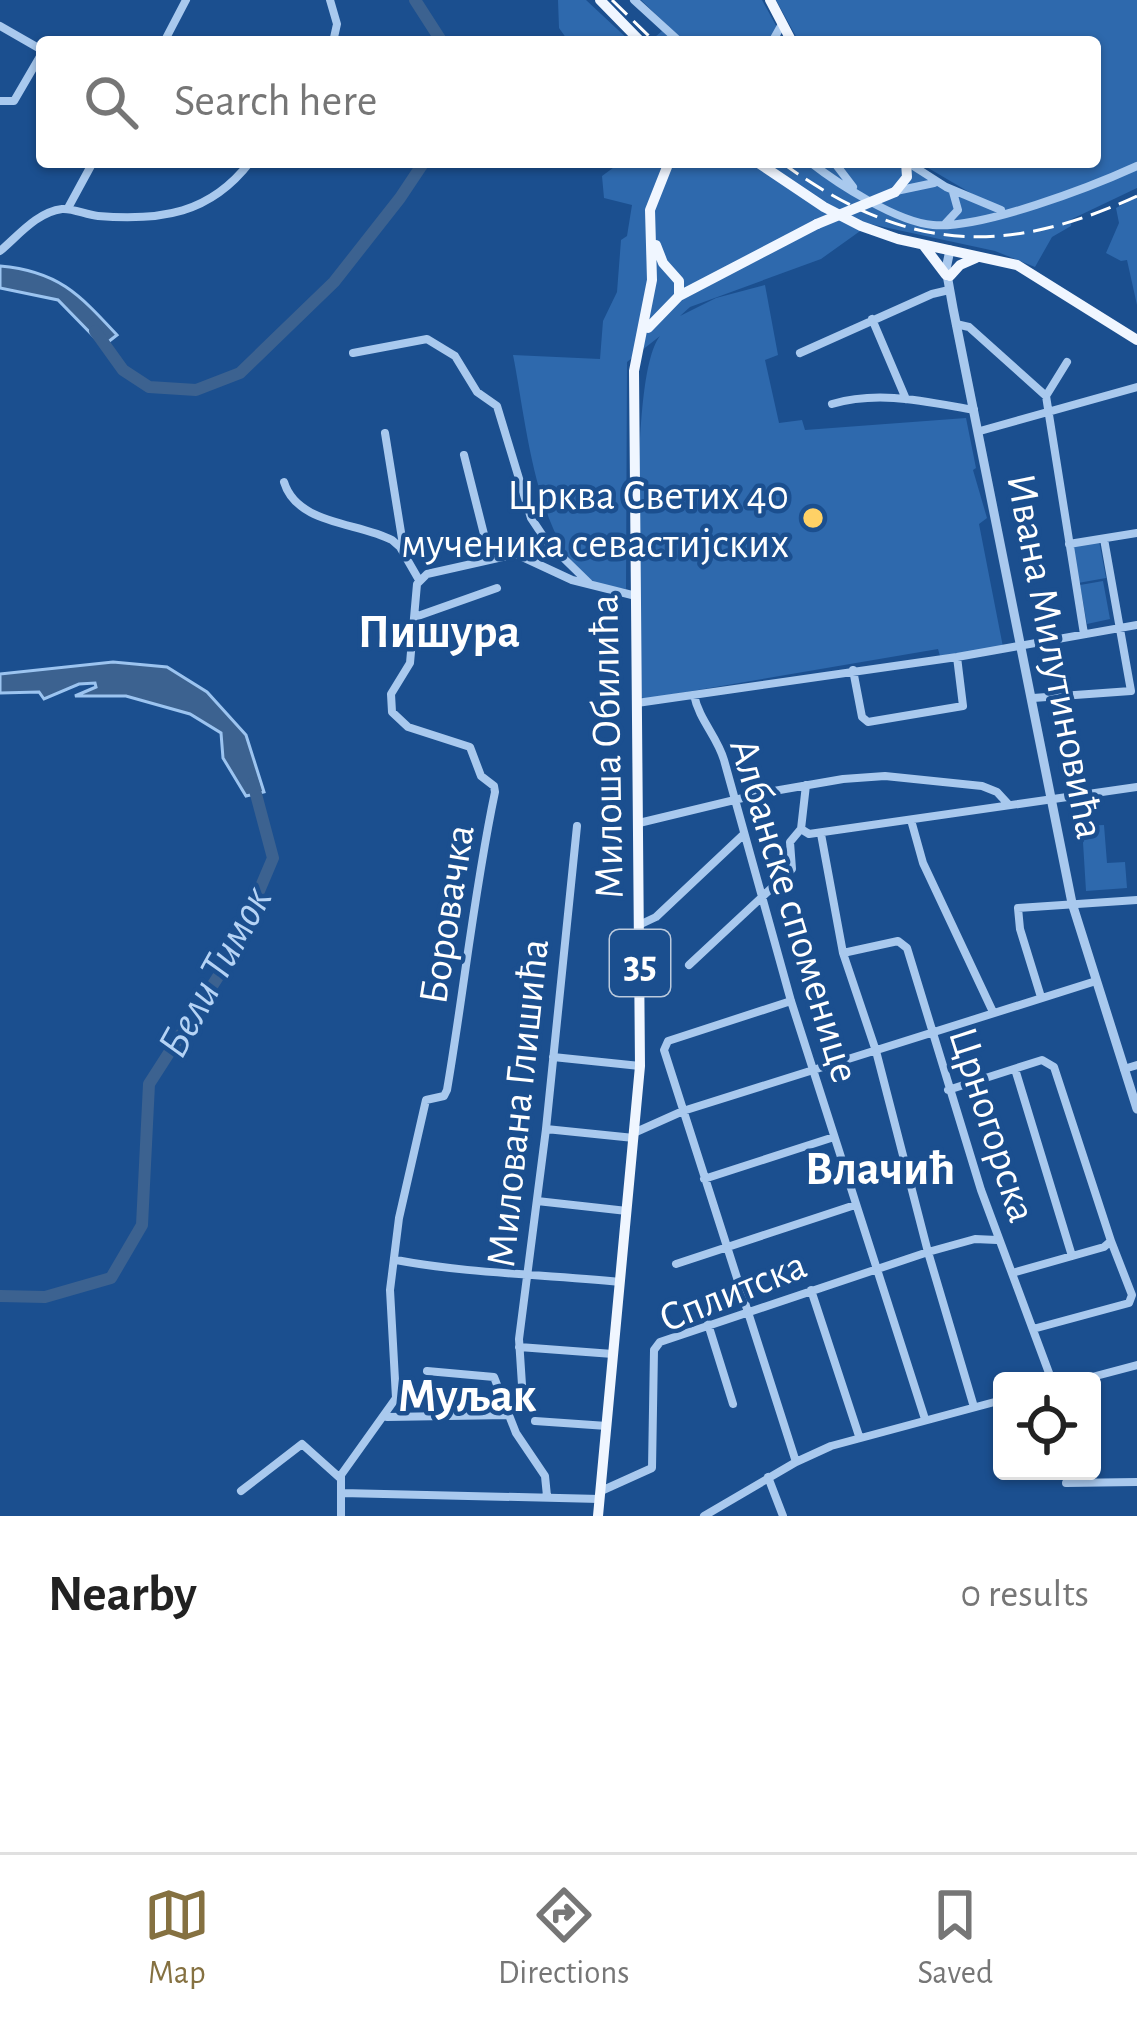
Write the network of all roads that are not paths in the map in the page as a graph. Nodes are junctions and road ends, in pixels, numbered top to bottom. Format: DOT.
graph roads {
  1 [pos="186,0"];
  2 [pos="330,0"];
  3 [pos="600,0"];
  4 [pos="634,0"];
  5 [pos="770,0"];
  6 [pos="782,23"];
  7 [pos="0,26"];
  8 [pos="167,36"];
  9 [pos="334,36"];
  10 [pos="635,36"];
  11 [pos="673,36"];
  12 [pos="775,36"];
  13 [pos="789,36"];
  14 [pos="36,48"];
  15 [pos="36,62"];
  16 [pos="0,100"];
  17 [pos="1137,166"];
  18 [pos="90,168"];
  19 [pos="245,168"];
  20 [pos="668,168"];
  21 [pos="669,168"];
  22 [pos="767,168"];
  23 [pos="819,168"];
  24 [pos="839,168"];
  25 [pos="907,168"];
  26 [pos="916,168"];
  27 [pos="946,187"];
  28 [pos="895,191"];
  29 [pos="858,193"];
  30 [pos="68,208"];
  31 [pos="1009,211"];
  32 [pos="944,225"];
  33 [pos="921,244"];
  34 [pos="0,250"];
  35 [pos="951,250"];
  36 [pos="981,256"];
  37 [pos="729,269"];
  38 [pos="674,276"];
  39 [pos="949,281"];
  40 [pos="651,287"];
  41 [pos="674,300"];
  42 [pos="872,319"];
  43 [pos="956,324"];
  44 [pos="1137,340"];
  45 [pos="353,353"];
  46 [pos="800,353"];
  47 [pos="1067,362"];
  48 [pos="1137,387"];
  49 [pos="1046,396"];
  50 [pos="906,399"];
  51 [pos="832,404"];
  52 [pos="634,407"];
  53 [pos="976,411"];
  54 [pos="1049,412"];
  55 [pos="980,431"];
  56 [pos="385,433"];
  57 [pos="464,454"];
  58 [pos="284,482"];
  59 [pos="1137,533"];
  60 [pos="1104,538"];
  61 [pos="1069,544"];
  62 [pos="404,552"];
  63 [pos="490,558"];
  64 [pos="419,580"];
  65 [pos="590,585"];
  66 [pos="497,588"];
  67 [pos="636,596"];
  68 [pos="415,617"];
  69 [pos="1137,625"];
  70 [pos="1120,628"];
  71 [pos="1084,634"];
  72 [pos="1022,646"];
  73 [pos="957,657"];
  74 [pos="853,670"];
  75 [pos="694,695"];
  76 [pos="1033,698"];
  77 [pos="638,703"];
  78 [pos="806,785"];
  79 [pos="1137,787"];
  80 [pos="1051,798"];
  81 [pos="734,800"];
  82 [pos="1009,805"];
  83 [pos="911,820"];
  84 [pos="638,823"];
  85 [pos="577,826"];
  86 [pos="801,830"];
  87 [pos="821,834"];
  88 [pos="743,835"];
  89 [pos="761,896"];
  90 [pos="1137,900"];
  91 [pos="1072,903"];
  92 [pos="639,925"];
  93 [pos="843,953"];
  94 [pos="689,965"];
  95 [pos="1096,980"];
  96 [pos="1041,997"];
  97 [pos="791,1001"];
  98 [pos="993,1012"];
  99 [pos="931,1032"];
  100 [pos="876,1051"];
  101 [pos="553,1057"];
  102 [pos="1137,1065"];
  103 [pos="640,1066"];
  104 [pos="1015,1069"];
  105 [pos="1124,1069"];
  106 [pos="813,1070"];
  107 [pos="948,1090"];
  108 [pos="1137,1109"];
  109 [pos="683,1111"];
  110 [pos="546,1129"];
  111 [pos="636,1135"];
  112 [pos="834,1137"];
  113 [pos="704,1179"];
  114 [pos="537,1201"];
  115 [pos="855,1205"];
  116 [pos="627,1211"];
  117 [pos="998,1240"];
  118 [pos="1111,1241"];
  119 [pos="725,1246"];
  120 [pos="928,1252"];
  121 [pos="1072,1256"];
  122 [pos="396,1260"];
  123 [pos="676,1264"];
  124 [pos="876,1268"];
  125 [pos="528,1272"];
  126 [pos="1012,1273"];
  127 [pos="620,1282"];
  128 [pos="811,1289"];
  129 [pos="746,1310"];
  130 [pos="708,1324"];
  131 [pos="1033,1329"];
  132 [pos="519,1347"];
  133 [pos="614,1354"];
  134 [pos="1137,1365"];
  135 [pos="427,1371"];
  136 [pos="1049,1372"];
  137 [pos="1101,1374"];
  138 [pos="522,1385"];
  139 [pos="993,1402"];
  140 [pos="733,1404"];
  141 [pos="974,1407"];
  142 [pos="508,1415"];
  143 [pos="386,1417"];
  144 [pos="925,1419"];
  145 [pos="535,1421"];
  146 [pos="607,1426"];
  147 [pos="859,1436"];
  148 [pos="796,1462"];
  149 [pos="340,1478"];
  150 [pos="768,1478"];
  151 [pos="1137,1482"];
  152 [pos="1066,1483"];
  153 [pos="242,1491"];
  154 [pos="342,1493"];
  155 [pos="600,1495"];
  156 [pos="547,1496"];
  157 [pos="341,1516"];
  158 [pos="598,1516"];
  159 [pos="704,1516"];
  160 [pos="782,1516"];
  1 -- 8 [label="street"];
  2 -- 9 [label="street"];
  3 -- 10 [label="main road"];
  4 -- 11 [label="street"];
  5 -- 6 [label="main road"];
  6 -- 12 [label="street"];
  6 -- 13 [label="main road"];
  7 -- 14 [label="street"];
  15 -- 16 [label="street"];
  17 -- 31 [label="street"];
  18 -- 30 [label="street"];
  19 -- 30 [label="street"];
  20 -- 40 [label="main road, Милоша Обилића"];
  21 -- 38 [label="main road"];
  22 -- 33 [label="main road"];
  23 -- 29 [label="street"];
  24 -- 29 [label="street"];
  25 -- 28 [label="main road"];
  26 -- 27 [label="street"];
  27 -- 28 [label="street"];
  27 -- 31 [label="street"];
  27 -- 32 [label="street"];
  28 -- 37 [label="main road, bridge"];
  29 -- 32 [label="street"];
  30 -- 34 [label="street"];
  31 -- 32 [label="street"];
  33 -- 35 [label="main road"];
  33 -- 39 [label="main road"];
  35 -- 36 [label="main road"];
  35 -- 39 [label="street, Ивана Милутиновића"];
  36 -- 39 [label="main road"];
  36 -- 44 [label="main road"];
  37 -- 38 [label="main road"];
  37 -- 41 [label="main road"];
  38 -- 40 [label="main road"];
  38 -- 41 [label="main road"];
  39 -- 42 [label="street"];
  39 -- 43 [label="street, Ивана Милутиновића"];
  40 -- 41 [label="main road"];
  40 -- 52 [label="main road, Милоша Обилића / 35"];
  41 -- 52 [label="main road, Милоша Обилића / 35"];
  42 -- 46 [label="street"];
  42 -- 50 [label="street"];
  43 -- 49 [label="street"];
  43 -- 53 [label="street, Ивана Милутиновића"];
  45 -- 65 [label="street"];
  47 -- 49 [label="street"];
  48 -- 54 [label="street"];
  49 -- 54 [label="street"];
  50 -- 51 [label="street"];
  50 -- 53 [label="street"];
  52 -- 67 [label="main road, Милоша Обилића / 35"];
  53 -- 55 [label="street, Ивана Милутиновића"];
  54 -- 55 [label="street"];
  54 -- 61 [label="street"];
  55 -- 72 [label="street, Ивана Милутиновића"];
  56 -- 62 [label="street"];
  57 -- 63 [label="street"];
  58 -- 62 [label="street"];
  59 -- 60 [label="street"];
  60 -- 61 [label="street"];
  60 -- 70 [label="street"];
  61 -- 71 [label="street"];
  62 -- 64 [label="street"];
  63 -- 64 [label="street"];
  63 -- 65 [label="street"];
  64 -- 68 [label="street, Боровачка"];
  65 -- 67 [label="street"];
  66 -- 68 [label="street"];
  67 -- 77 [label="main road, Милоша Обилића / 35"];
  68 -- 122 [label="street, Боровачка"];
  69 -- 70 [label="street"];
  70 -- 71 [label="street"];
  70 -- 76 [label="street"];
  71 -- 72 [label="street"];
  72 -- 73 [label="street"];
  72 -- 76 [label="street, Ивана Милутиновића"];
  73 -- 74 [label="street"];
  73 -- 74 [label="street"];
  74 -- 75 [label="street"];
  75 -- 77 [label="street"];
  75 -- 81 [label="street, Албанске споменице"];
  76 -- 80 [label="street, Ивана Милутиновића"];
  77 -- 84 [label="main road, Милоша Обилића / 35"];
  78 -- 81 [label="street"];
  78 -- 82 [label="street"];
  78 -- 86 [label="street"];
  79 -- 80 [label="street"];
  80 -- 82 [label="street"];
  80 -- 91 [label="street, Ивана Милутиновића"];
  81 -- 84 [label="street"];
  81 -- 88 [label="street, Албанске споменице"];
  82 -- 83 [label="street"];
  83 -- 87 [label="street"];
  83 -- 98 [label="street"];
  84 -- 92 [label="main road, Милоша Обилића / 35"];
  85 -- 101 [label="street, Милована Глишића"];
  86 -- 87 [label="street"];
  86 -- 89 [label="street"];
  87 -- 93 [label="street"];
  88 -- 89 [label="street, Албанске споменице"];
  88 -- 92 [label="street"];
  89 -- 94 [label="street"];
  89 -- 97 [label="street, Албанске споменице"];
  90 -- 91 [label="street"];
  91 -- 95 [label="street, Ивана Милутиновића"];
  91 -- 96 [label="street"];
  92 -- 103 [label="main road, Милоша Обилића / 35"];
  93 -- 99 [label="street, Црногорска"];
  93 -- 100 [label="street"];
  95 -- 96 [label="street"];
  95 -- 105 [label="street, Ивана Милутиновића"];
  96 -- 98 [label="street"];
  97 -- 106 [label="street, Албанске споменице"];
  97 -- 109 [label="street"];
  98 -- 99 [label="street"];
  99 -- 100 [label="street"];
  99 -- 107 [label="street, Црногорска"];
  100 -- 106 [label="street"];
  100 -- 120 [label="street"];
  101 -- 103 [label="street"];
  101 -- 110 [label="street, Милована Глишића"];
  102 -- 105 [label="street"];
  103 -- 111 [label="main road, Милоша Обилића / 35"];
  104 -- 107 [label="street"];
  104 -- 118 [label="street"];
  104 -- 121 [label="street"];
  105 -- 108 [label="street, Ивана Милутиновића"];
  106 -- 109 [label="street"];
  106 -- 112 [label="street, Албанске споменице"];
  107 -- 117 [label="street, Црногорска"];
  109 -- 111 [label="street"];
  109 -- 113 [label="street"];
  110 -- 111 [label="street"];
  110 -- 114 [label="street, Милована Глишића"];
  111 -- 116 [label="main road, Милоша Обилића / 35"];
  112 -- 113 [label="street"];
  112 -- 115 [label="street, Албанске споменице"];
  113 -- 119 [label="street"];
  114 -- 116 [label="street"];
  114 -- 125 [label="street, Милована Глишића"];
  115 -- 119 [label="street"];
  115 -- 124 [label="street, Албанске споменице"];
  116 -- 127 [label="main road, Милоша Обилића / 35"];
  117 -- 120 [label="street, Сплитска"];
  117 -- 126 [label="street, Црногорска"];
  118 -- 121 [label="street"];
  118 -- 131 [label="street"];
  119 -- 123 [label="street"];
  119 -- 129 [label="street"];
  120 -- 124 [label="street, Сплитска"];
  120 -- 141 [label="street"];
  121 -- 126 [label="street"];
  122 -- 125 [label="street"];
  122 -- 143 [label="street, Боровачка"];
  124 -- 128 [label="street, Сплитска"];
  124 -- 144 [label="street, Албанске споменице"];
  125 -- 127 [label="street"];
  125 -- 132 [label="street, Милована Глишића"];
  126 -- 131 [label="street, Црногорска"];
  127 -- 133 [label="main road, Милоша Обилића / 35"];
  128 -- 129 [label="street, Сплитска"];
  128 -- 147 [label="street"];
  129 -- 130 [label="street, Сплитска"];
  129 -- 148 [label="street"];
  130 -- 140 [label="street"];
  130 -- 155 [label="street, Сплитска"];
  131 -- 136 [label="street, Црногорска"];
  132 -- 133 [label="street"];
  132 -- 138 [label="street, Милована Глишића"];
  133 -- 146 [label="main road, Милоша Обилића / 35"];
  134 -- 137 [label="street"];
  135 -- 142 [label="street"];
  139 -- 141 [label="street"];
  141 -- 144 [label="street"];
  142 -- 143 [label="street"];
  142 -- 156 [label="street"];
  143 -- 149 [label="street"];
  144 -- 147 [label="street"];
  145 -- 146 [label="street"];
  146 -- 155 [label="main road, Милоша Обилића / 35"];
  147 -- 148 [label="street"];
  148 -- 150 [label="street"];
  149 -- 153 [label="street"];
  149 -- 154 [label="street"];
  150 -- 159 [label="street"];
  150 -- 160 [label="street"];
  151 -- 152 [label="street"];
  154 -- 156 [label="street"];
  154 -- 157 [label="street"];
  155 -- 156 [label="street"];
  155 -- 158 [label="main road, Милоша Обилића / 35"];
}
